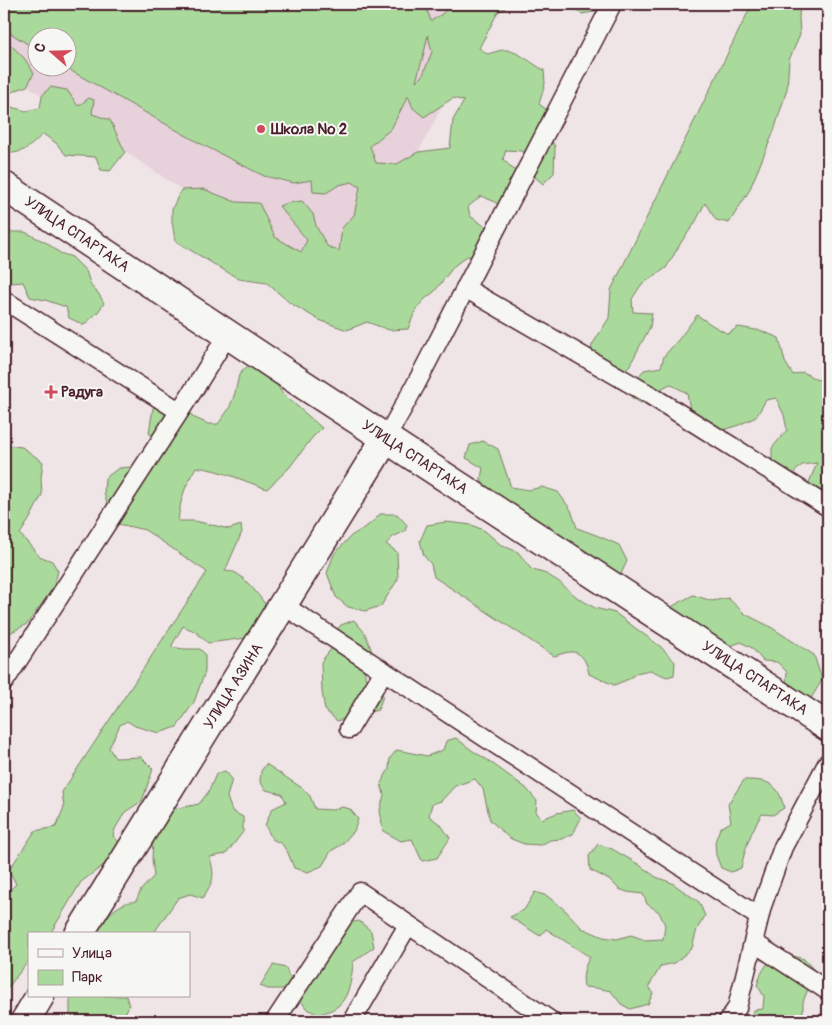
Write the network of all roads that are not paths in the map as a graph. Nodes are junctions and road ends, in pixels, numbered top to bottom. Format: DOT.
graph roads {
  1 [pos="612,4"];
  2 [pos="4,186"];
  3 [pos="465,288"];
  4 [pos="4,300"];
  5 [pos="228,334"];
  6 [pos="179,411"];
  7 [pos="386,438"];
  8 [pos="828,507"];
  9 [pos="283,605"];
  10 [pos="384,671"];
  11 [pos="4,682"];
  12 [pos="828,726"];
  13 [pos="349,729"];
  14 [pos="828,762"];
  15 [pos="759,918"];
  16 [pos="408,925"];
  17 [pos="80,932"];
  18 [pos="753,942"];
  19 [pos="828,991"];
  20 [pos="39,998"];
  21 [pos="25,1021"];
  22 [pos="275,1021"];
  23 [pos="352,1021"];
  24 [pos="551,1021"];
  25 [pos="728,1021"];
  1 -- 3 [label="lane"];
  2 -- 5 [label="street, УЛИЦА СПАРТАКА"];
  3 -- 7 [label="lane"];
  3 -- 8 [label="lane"];
  4 -- 6 [label="lane"];
  5 -- 6 [label="lane"];
  5 -- 7 [label="street, УЛИЦА СПАРТАКА"];
  6 -- 11 [label="lane"];
  7 -- 9 [label="street, УЛИЦА АЗИНА"];
  7 -- 12 [label="street, УЛИЦА СПАРТАКА"];
  9 -- 10 [label="lane"];
  9 -- 17 [label="street, УЛИЦА АЗИНА"];
  10 -- 13 [label="lane"];
  10 -- 15 [label="lane"];
  14 -- 15 [label="lane"];
  15 -- 18 [label="lane"];
  16 -- 22 [label="lane"];
  16 -- 23 [label="lane"];
  16 -- 24 [label="lane"];
  18 -- 19 [label="lane"];
  18 -- 25 [label="lane"];
  20 -- 21 [label="street"];
}
